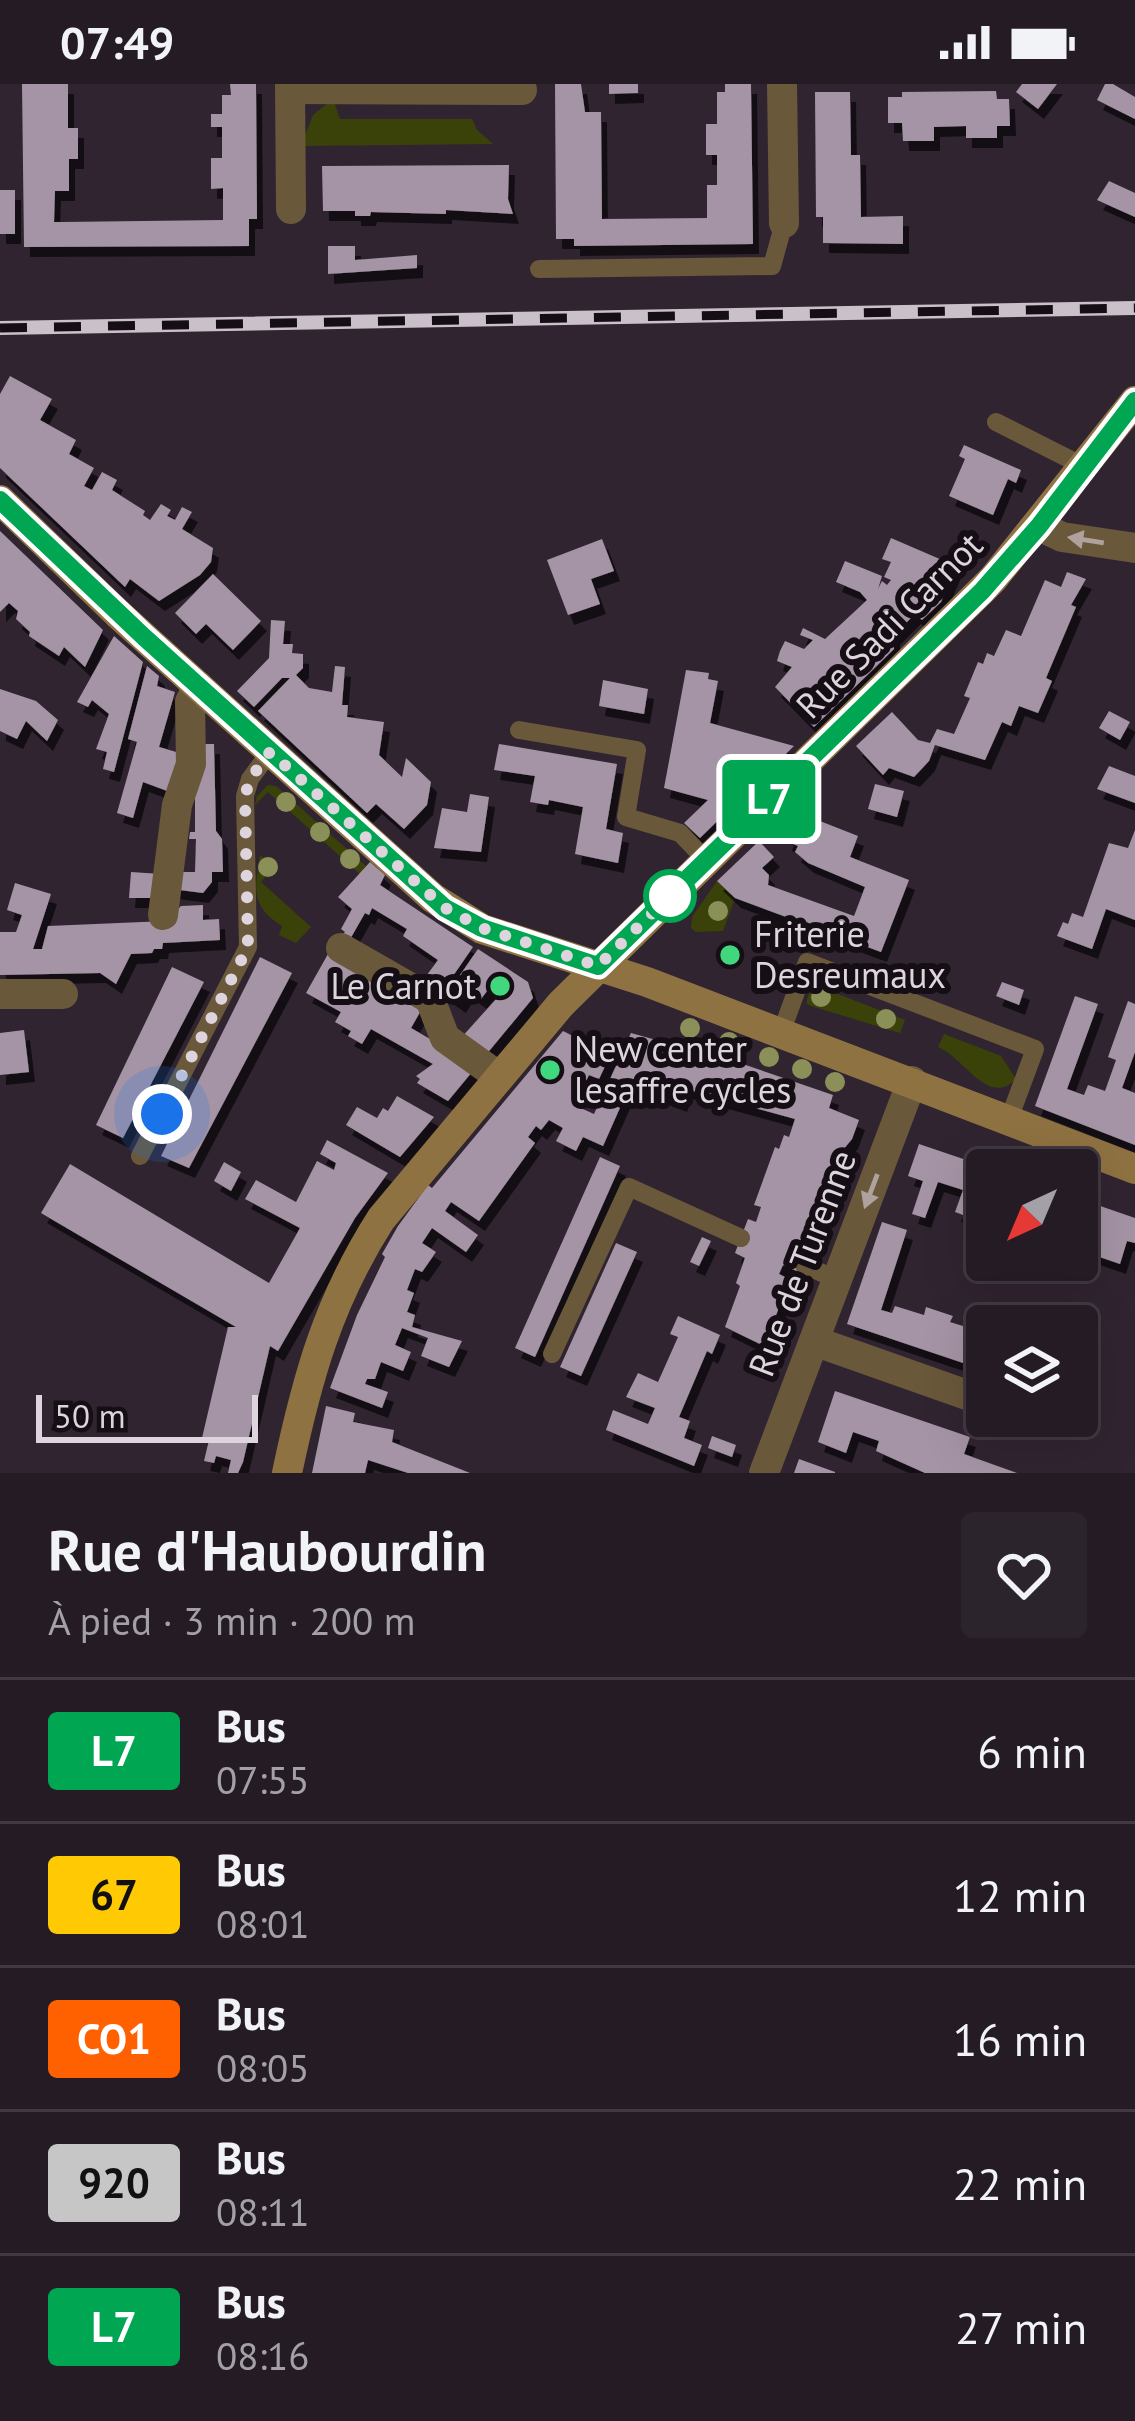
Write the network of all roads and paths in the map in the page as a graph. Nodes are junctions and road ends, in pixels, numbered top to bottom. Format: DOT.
graph roads {
  1 [pos="782,84"];
  2 [pos="290,87"];
  3 [pos="522,91"];
  4 [pos="291,209"];
  5 [pos="784,223"];
  6 [pos="539,269"];
  7 [pos="1135,400"];
  8 [pos="996,422"];
  9 [pos="1085,467"];
  10 [pos="0,500"];
  11 [pos="1039,526"];
  12 [pos="1135,548"];
  13 [pos="198,686"];
  14 [pos="519,730"];
  15 [pos="270,752"];
  16 [pos="707,861"];
  17 [pos="163,915"];
  18 [pos="340,948"];
  19 [pos="598,966"];
  20 [pos="0,994"];
  21 [pos="63,994"];
  22 [pos="781,1033"];
  23 [pos="498,1076"];
  24 [pos="912,1081"];
  25 [pos="1009,1119"];
  26 [pos="140,1156"];
  27 [pos="1135,1169"];
  28 [pos="741,1238"];
  29 [pos="804,1265"];
  30 [pos="838,1280"];
  31 [pos="814,1341"];
  32 [pos="552,1354"];
  33 [pos="966,1395"];
  34 [pos="286,1473"];
  35 [pos="764,1473"];
  1 -- 5 [label="street"];
  2 -- 3 [label="street"];
  2 -- 4 [label="street"];
  5 -- 6 [label="lane"];
  7 -- 9 [label="street, Rue Sadi Carnot"];
  8 -- 9 [label="lane"];
  9 -- 11 [label="street, Rue Sadi Carnot"];
  10 -- 13 [label="street"];
  12 -- 11 [label="street, one-way"];
  11 -- 16 [label="street, Rue Sadi Carnot"];
  13 -- 15 [label="street"];
  13 -- 17 [label="street"];
  14 -- 16 [label="lane"];
  15 -- 19 [label="street"];
  15 -- 26 [label="lane"];
  16 -- 19 [label="street, Rue Sadi Carnot"];
  18 -- 23 [label="street"];
  19 -- 22 [label="street"];
  19 -- 23 [label="street, Rue Sadi Carnot"];
  20 -- 21 [label="street"];
  22 -- 24 [label="street"];
  22 -- 25 [label="lane"];
  23 -- 34 [label="street, Rue Sadi Carnot"];
  24 -- 25 [label="street"];
  24 -- 30 [label="street, Rue de Turenne, one-way"];
  25 -- 27 [label="street"];
  28 -- 32 [label="lane"];
  29 -- 30 [label="lane"];
  30 -- 31 [label="street, Rue de Turenne"];
  31 -- 33 [label="street"];
  31 -- 35 [label="street, Rue de Turenne"];
}
